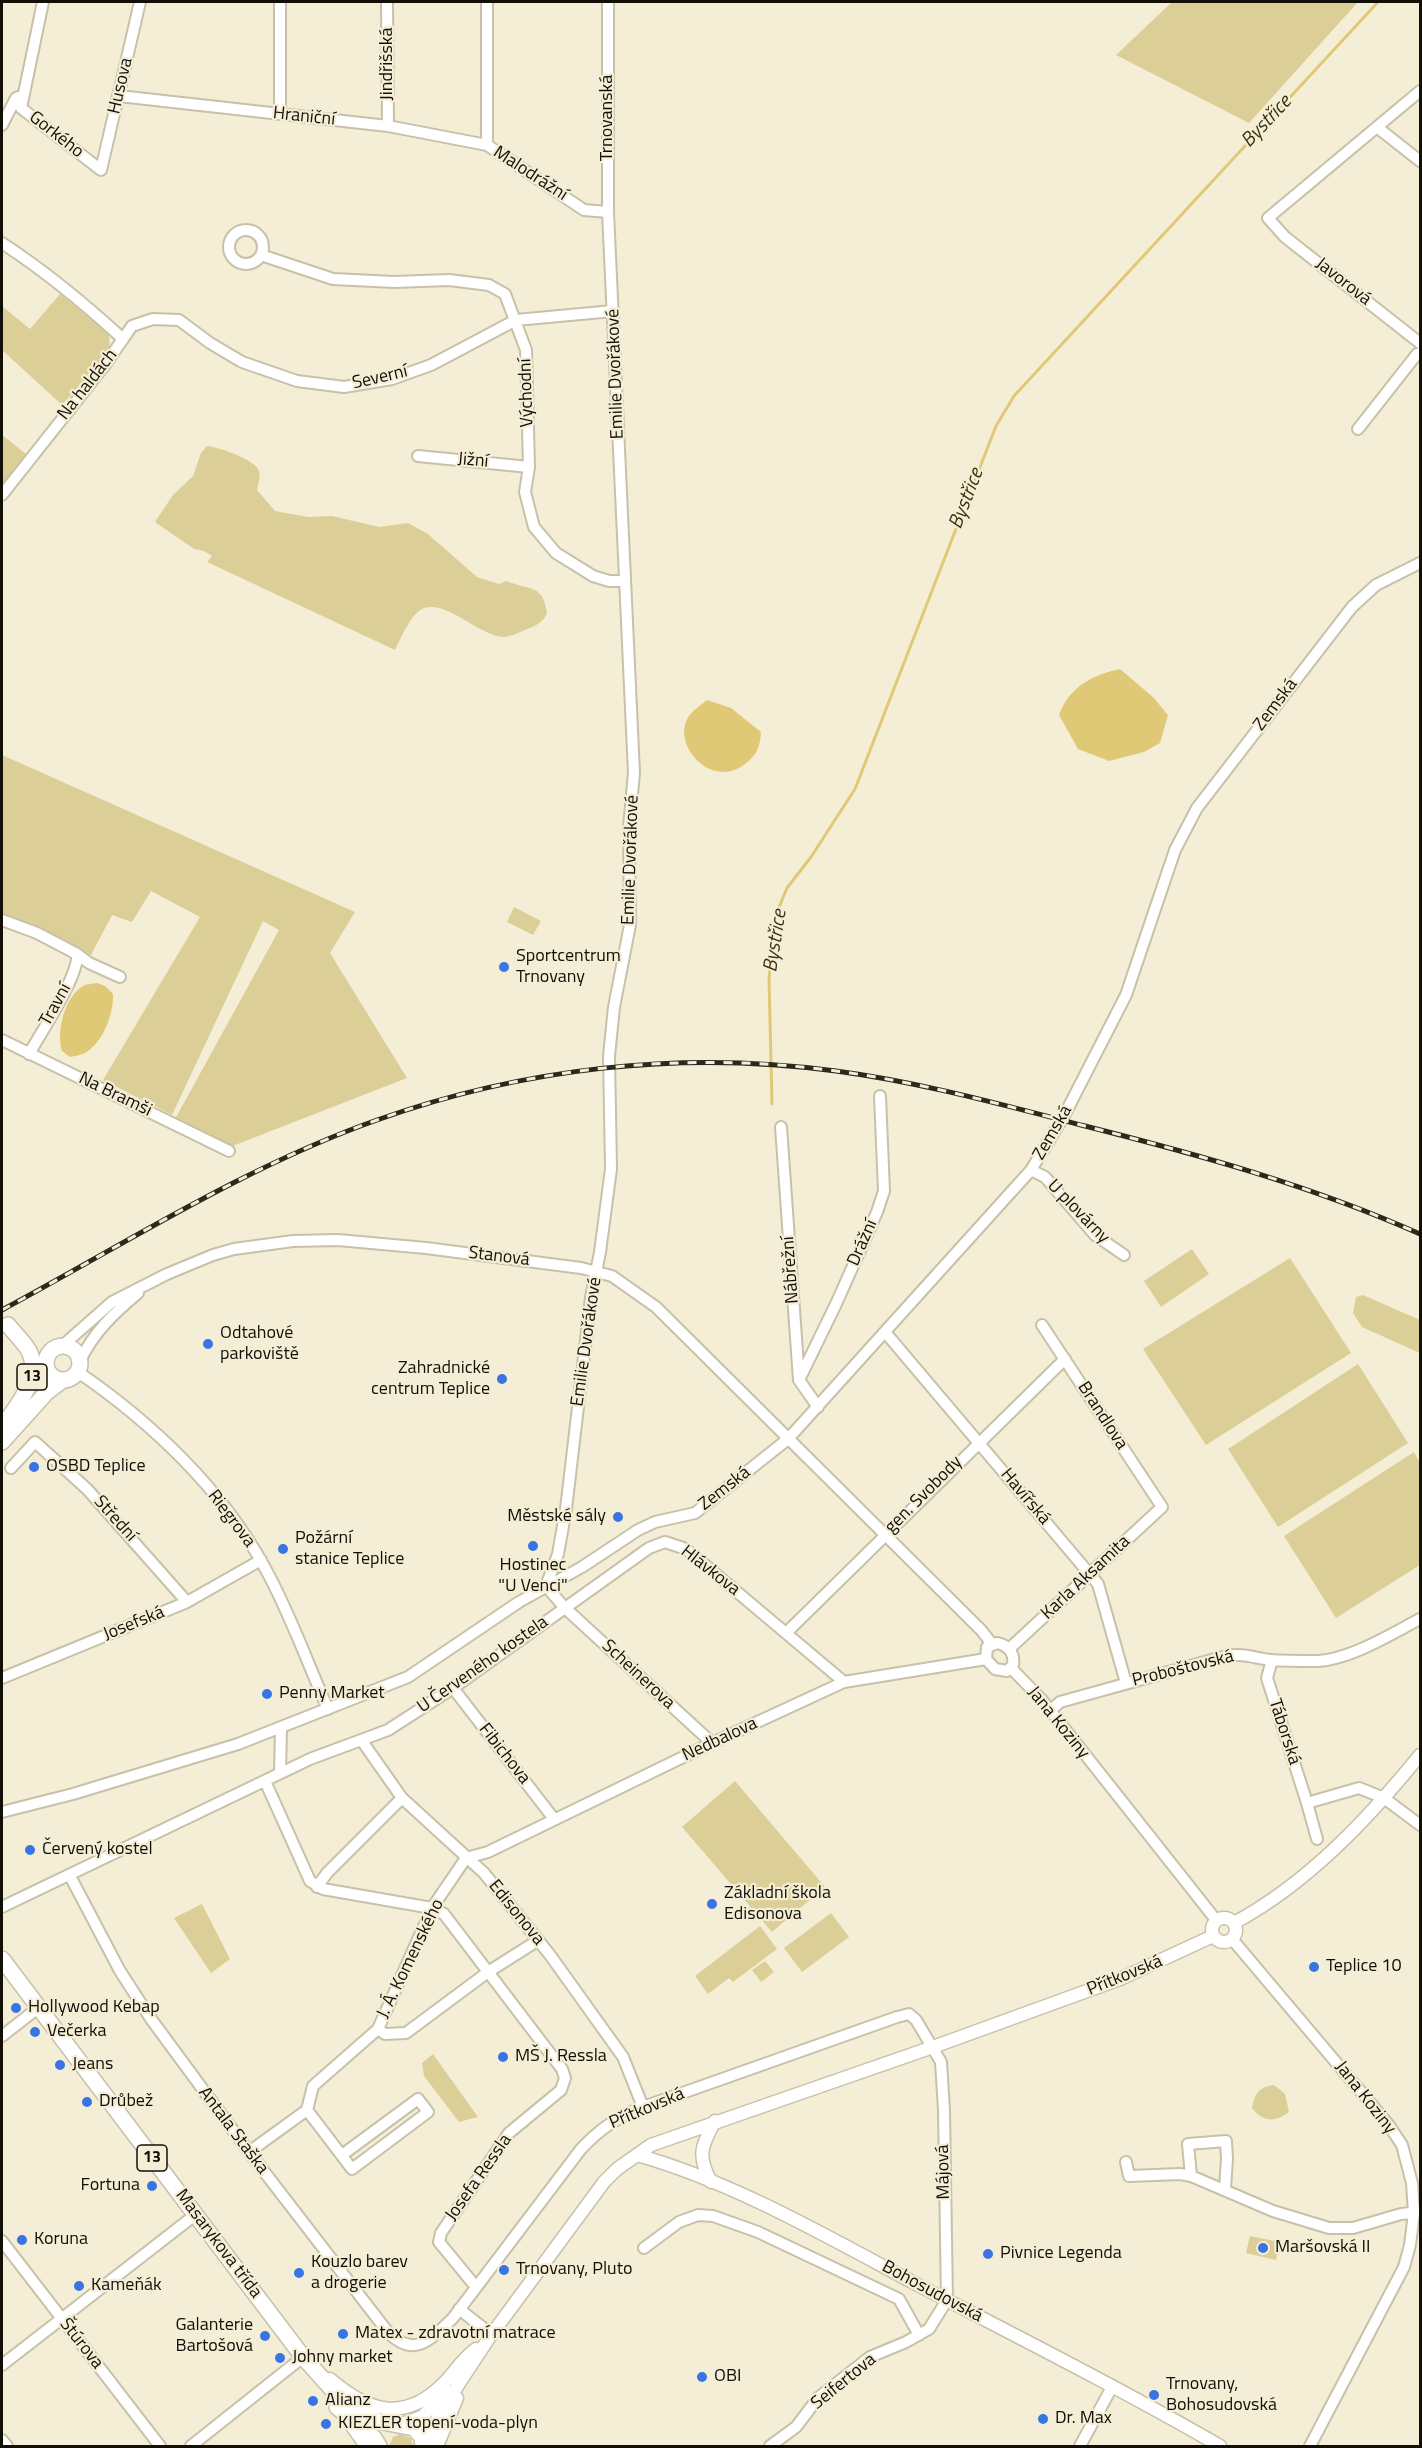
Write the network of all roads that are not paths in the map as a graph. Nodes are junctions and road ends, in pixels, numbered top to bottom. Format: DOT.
graph roads {
  1 [pos="43,2"];
  2 [pos="140,2"];
  3 [pos="279,2"];
  4 [pos="387,2"];
  5 [pos="487,2"];
  6 [pos="608,2"];
  7 [pos="1420,91"];
  8 [pos="22,96"];
  9 [pos="119,96"];
  10 [pos="280,114"];
  11 [pos="2,125"];
  12 [pos="388,126"];
  13 [pos="1378,128"];
  14 [pos="487,146"];
  15 [pos="1420,161"];
  16 [pos="101,170"];
  17 [pos="608,212"];
  18 [pos="609,234"];
  19 [pos="2,243"];
  20 [pos="261,255"];
  21 [pos="613,310"];
  22 [pos="516,320"];
  23 [pos="123,339"];
  24 [pos="1420,343"];
  25 [pos="1420,353"];
  26 [pos="1358,429"];
  27 [pos="418,456"];
  28 [pos="529,467"];
  29 [pos="2,495"];
  30 [pos="1420,563"];
  31 [pos="625,581"];
  32 [pos="2,920"];
  33 [pos="78,954"];
  34 [pos="120,977"];
  35 [pos="2,1040"];
  36 [pos="29,1054"];
  37 [pos="880,1096"];
  38 [pos="781,1127"];
  39 [pos="229,1151"];
  40 [pos="1031,1170"];
  41 [pos="1124,1255"];
  42 [pos="597,1271"];
  43 [pos="152,1281"];
  44 [pos="5,1323"];
  45 [pos="1042,1325"];
  46 [pos="885,1332"];
  47 [pos="56,1350"];
  48 [pos="1065,1359"];
  49 [pos="79,1367"];
  50 [pos="48,1369"];
  51 [pos="63,1380"];
  52 [pos="799,1380"];
  53 [pos="818,1407"];
  54 [pos="2,1428"];
  55 [pos="788,1439"];
  56 [pos="2,1442"];
  57 [pos="978,1442"];
  58 [pos="11,1467"];
  59 [pos="1162,1507"];
  60 [pos="885,1534"];
  61 [pos="261,1560"];
  62 [pos="1089,1574"];
  63 [pos="546,1586"];
  64 [pos="187,1602"];
  65 [pos="564,1607"];
  66 [pos="1420,1619"];
  67 [pos="786,1633"];
  68 [pos="992,1644"];
  69 [pos="1009,1649"];
  70 [pos="986,1659"];
  71 [pos="1272,1660"];
  72 [pos="1011,1668"];
  73 [pos="2,1678"];
  74 [pos="844,1682"];
  75 [pos="1126,1683"];
  76 [pos="453,1688"];
  77 [pos="328,1709"];
  78 [pos="1050,1711"];
  79 [pos="281,1728"];
  80 [pos="362,1741"];
  81 [pos="712,1743"];
  82 [pos="1420,1755"];
  83 [pos="280,1773"];
  84 [pos="265,1781"];
  85 [pos="402,1798"];
  86 [pos="1384,1798"];
  87 [pos="1307,1803"];
  88 [pos="2,1812"];
  89 [pos="554,1819"];
  90 [pos="1420,1825"];
  91 [pos="1317,1839"];
  92 [pos="466,1858"];
  93 [pos="69,1876"];
  94 [pos="317,1887"];
  95 [pos="2,1907"];
  96 [pos="432,1908"];
  97 [pos="1216,1920"];
  98 [pos="1234,1923"];
  99 [pos="1213,1936"];
  100 [pos="1232,1939"];
  101 [pos="537,1941"];
  102 [pos="2,1959"];
  103 [pos="488,1972"];
  104 [pos="38,2008"];
  105 [pos="378,2029"];
  106 [pos="2,2036"];
  107 [pos="933,2047"];
  108 [pos="643,2107"];
  109 [pos="308,2110"];
  110 [pos="715,2121"];
  111 [pos="249,2152"];
  112 [pos="637,2155"];
  113 [pos="342,2156"];
  114 [pos="1126,2162"];
  115 [pos="1191,2176"];
  116 [pos="711,2182"];
  117 [pos="1225,2189"];
  118 [pos="1417,2212"];
  119 [pos="195,2215"];
  120 [pos="2,2241"];
  121 [pos="645,2248"];
  122 [pos="476,2287"];
  123 [pos="947,2300"];
  124 [pos="459,2309"];
  125 [pos="62,2320"];
  126 [pos="919,2336"];
  127 [pos="489,2337"];
  128 [pos="432,2338"];
  129 [pos="303,2357"];
  130 [pos="2,2365"];
  131 [pos="1112,2387"];
  132 [pos="345,2416"];
  133 [pos="400,2424"];
  134 [pos="2,2440"];
  135 [pos="7,2446"];
  136 [pos="160,2446"];
  137 [pos="191,2446"];
  138 [pos="366,2446"];
  139 [pos="379,2446"];
  140 [pos="424,2446"];
  141 [pos="437,2446"];
  142 [pos="770,2446"];
  143 [pos="1080,2446"];
  144 [pos="1217,2446"];
  145 [pos="1310,2446"];
  1 -- 8 [label="street, Gorkého"];
  2 -- 9 [label="street, Husova"];
  3 -- 10 [label="street"];
  4 -- 12 [label="street, Jindřišská"];
  5 -- 14 [label="street, Malodrážní"];
  6 -- 17 [label="street, Trnovanská"];
  7 -- 13 [label="street"];
  8 -- 11 [label="street, Gorkého"];
  8 -- 16 [label="street, Gorkého"];
  9 -- 10 [label="street, Hraniční"];
  9 -- 16 [label="street, Husova"];
  10 -- 12 [label="street, Hraniční"];
  12 -- 14 [label="street, Hraniční"];
  13 -- 15 [label="street"];
  13 -- 24 [label="street, Javorová"];
  14 -- 17 [label="street, Malodrážní"];
  17 -- 18 [label="street, Trnovanská"];
  18 -- 21 [label="street, Emilie Dvořákové"];
  19 -- 23 [label="street, Na haldách"];
  20 -- 22 [label="street, Východní"];
  21 -- 22 [label="street, Severní"];
  21 -- 31 [label="street, Emilie Dvořákové"];
  22 -- 23 [label="street, Severní"];
  22 -- 28 [label="street, Východní"];
  23 -- 29 [label="street, Na haldách"];
  25 -- 26 [label="street"];
  27 -- 28 [label="street, Jižní"];
  28 -- 31 [label="street, Východní"];
  30 -- 40 [label="street, Zemská"];
  31 -- 42 [label="street, Emilie Dvořákové"];
  32 -- 33 [label="street"];
  33 -- 34 [label="street"];
  33 -- 36 [label="street, Travní"];
  35 -- 36 [label="street, Na Bramši"];
  36 -- 39 [label="street, Na Bramši"];
  37 -- 52 [label="street, Drážní"];
  38 -- 52 [label="street, Nábřežní"];
  40 -- 41 [label="street, U plovárny"];
  40 -- 46 [label="street, Zemská"];
  42 -- 43 [label="street, Stanová"];
  42 -- 55 [label="street, Stanová"];
  42 -- 63 [label="street, Emilie Dvořákové"];
  43 -- 47 [label="street, Stanová"];
  43 -- 49 [label="street, Stanová"];
  44 -- 47 [label="main road, 13"];
  44 -- 54 [label="main road, 13"];
  45 -- 48 [label="street, Brandlova"];
  46 -- 53 [label="street, Zemská"];
  46 -- 57 [label="street, Havířská"];
  47 -- 49 [label="main road, 13"];
  47 -- 50 [label="main road, 13"];
  48 -- 57 [label="street, gen. Svobody"];
  48 -- 59 [label="street, Brandlova"];
  49 -- 51 [label="main road, 13"];
  49 -- 61 [label="street, Riegrova"];
  50 -- 51 [label="main road, 13"];
  50 -- 54 [label="main road, 13"];
  51 -- 56 [label="main road, 13"];
  52 -- 53 [label="street"];
  53 -- 55 [label="street, Zemská"];
  55 -- 60 [label="street"];
  55 -- 63 [label="street, Zemská"];
  57 -- 60 [label="street, gen. Svobody"];
  57 -- 62 [label="street, Havířská"];
  58 -- 64 [label="street, Střední"];
  59 -- 62 [label="street, Karla Aksamita"];
  60 -- 67 [label="street, gen. Svobody"];
  60 -- 68 [label="street"];
  61 -- 64 [label="street, Josefská"];
  61 -- 77 [label="street, Riegrova"];
  62 -- 69 [label="street, Karla Aksamita"];
  62 -- 75 [label="street, Havířská"];
  63 -- 65 [label="street, U Červeného kostela"];
  63 -- 77 [label="street, U Červeného kostela"];
  64 -- 73 [label="street, Josefská"];
  65 -- 67 [label="street, Hlávkova"];
  65 -- 76 [label="street, U Červeného kostela"];
  65 -- 81 [label="street, Scheinerova"];
  66 -- 71 [label="street, Proboštovská"];
  67 -- 74 [label="street, Hlávkova"];
  68 -- 69 [label="street"];
  68 -- 70 [label="street"];
  69 -- 72 [label="street"];
  70 -- 72 [label="street, Jana Koziny"];
  70 -- 74 [label="street, Nedbalova"];
  71 -- 75 [label="street, Proboštovská"];
  71 -- 87 [label="street, Táborská"];
  72 -- 78 [label="street, Jana Koziny"];
  74 -- 81 [label="street, Nedbalova"];
  75 -- 78 [label="street, Proboštovská"];
  76 -- 80 [label="street, U Červeného kostela"];
  76 -- 89 [label="street, Fibichova"];
  77 -- 79 [label="street, U Červeného kostela"];
  78 -- 97 [label="street, Jana Koziny"];
  79 -- 83 [label="street"];
  79 -- 88 [label="street, U Červeného kostela"];
  80 -- 83 [label="street, U Červeného kostela"];
  80 -- 85 [label="street, Edisonova"];
  81 -- 89 [label="street, Nedbalova"];
  82 -- 86 [label="street"];
  83 -- 84 [label="street, U Červeného kostela"];
  84 -- 93 [label="street, U Červeného kostela"];
  84 -- 94 [label="street"];
  85 -- 92 [label="street, Edisonova"];
  85 -- 94 [label="street"];
  86 -- 87 [label="street"];
  86 -- 90 [label="street"];
  86 -- 98 [label="street"];
  87 -- 91 [label="street, Táborská"];
  89 -- 92 [label="street, Nedbalova"];
  92 -- 96 [label="street, J. Á. Komenského"];
  92 -- 101 [label="street, Edisonova"];
  93 -- 95 [label="street, U Červeného kostela"];
  93 -- 111 [label="street, Antala Staška"];
  94 -- 96 [label="street"];
  96 -- 103 [label="street, Josefa Ressla"];
  96 -- 105 [label="street, J. Á. Komenského"];
  97 -- 98 [label="street"];
  97 -- 99 [label="street"];
  98 -- 100 [label="street"];
  99 -- 100 [label="street"];
  99 -- 107 [label="street, Přítkovská"];
  100 -- 118 [label="street, Jana Koziny"];
  101 -- 103 [label="street"];
  101 -- 108 [label="street, Edisonova"];
  102 -- 104 [label="main road, Masarykova třída / 13"];
  103 -- 105 [label="street"];
  103 -- 122 [label="street, Josefa Ressla"];
  104 -- 106 [label="street"];
  104 -- 119 [label="main road, Masarykova třída / 13"];
  105 -- 109 [label="street, J. Á. Komenského"];
  107 -- 108 [label="street, Přítkovská"];
  107 -- 110 [label="street, Přítkovská"];
  107 -- 123 [label="street, Májová"];
  108 -- 122 [label="street, Přítkovská"];
  109 -- 111 [label="street"];
  109 -- 113 [label="street"];
  110 -- 112 [label="street, Přítkovská"];
  110 -- 116 [label="street"];
  111 -- 128 [label="street, Antala Staška"];
  112 -- 116 [label="street, Bohosudovská"];
  112 -- 127 [label="street, Přítkovská"];
  113 -- 113 [label="street"];
  114 -- 115 [label="street"];
  115 -- 117 [label="street"];
  115 -- 117 [label="street"];
  116 -- 123 [label="street, Bohosudovská"];
  117 -- 118 [label="street"];
  118 -- 145 [label="street, Jana Koziny"];
  119 -- 125 [label="street"];
  119 -- 129 [label="main road, Masarykova třída / 13"];
  120 -- 125 [label="street, Štúrova"];
  121 -- 126 [label="street, Bohosudovská"];
  122 -- 124 [label="street, Přítkovská"];
  123 -- 126 [label="street, Seifertova"];
  123 -- 131 [label="street, Bohosudovská"];
  124 -- 127 [label="street"];
  124 -- 128 [label="street, Přítkovská"];
  125 -- 130 [label="street"];
  125 -- 136 [label="street, Štúrova"];
  126 -- 142 [label="street, Seifertova"];
  127 -- 129 [label="street"];
  127 -- 133 [label="street, Přítkovská"];
  127 -- 140 [label="street, Přítkovská"];
  127 -- 141 [label="street"];
  129 -- 132 [label="main road, Masarykova třída / 13"];
  129 -- 133 [label="main road, Masarykova třída / 13"];
  129 -- 137 [label="street"];
  131 -- 143 [label="street"];
  131 -- 144 [label="street, Bohosudovská"];
  132 -- 138 [label="street"];
  132 -- 139 [label="main road, Masarykova třída / 13"];
  133 -- 139 [label="main road, Masarykova třída"];
  133 -- 140 [label="main road"];
  134 -- 135 [label="street"];
}
